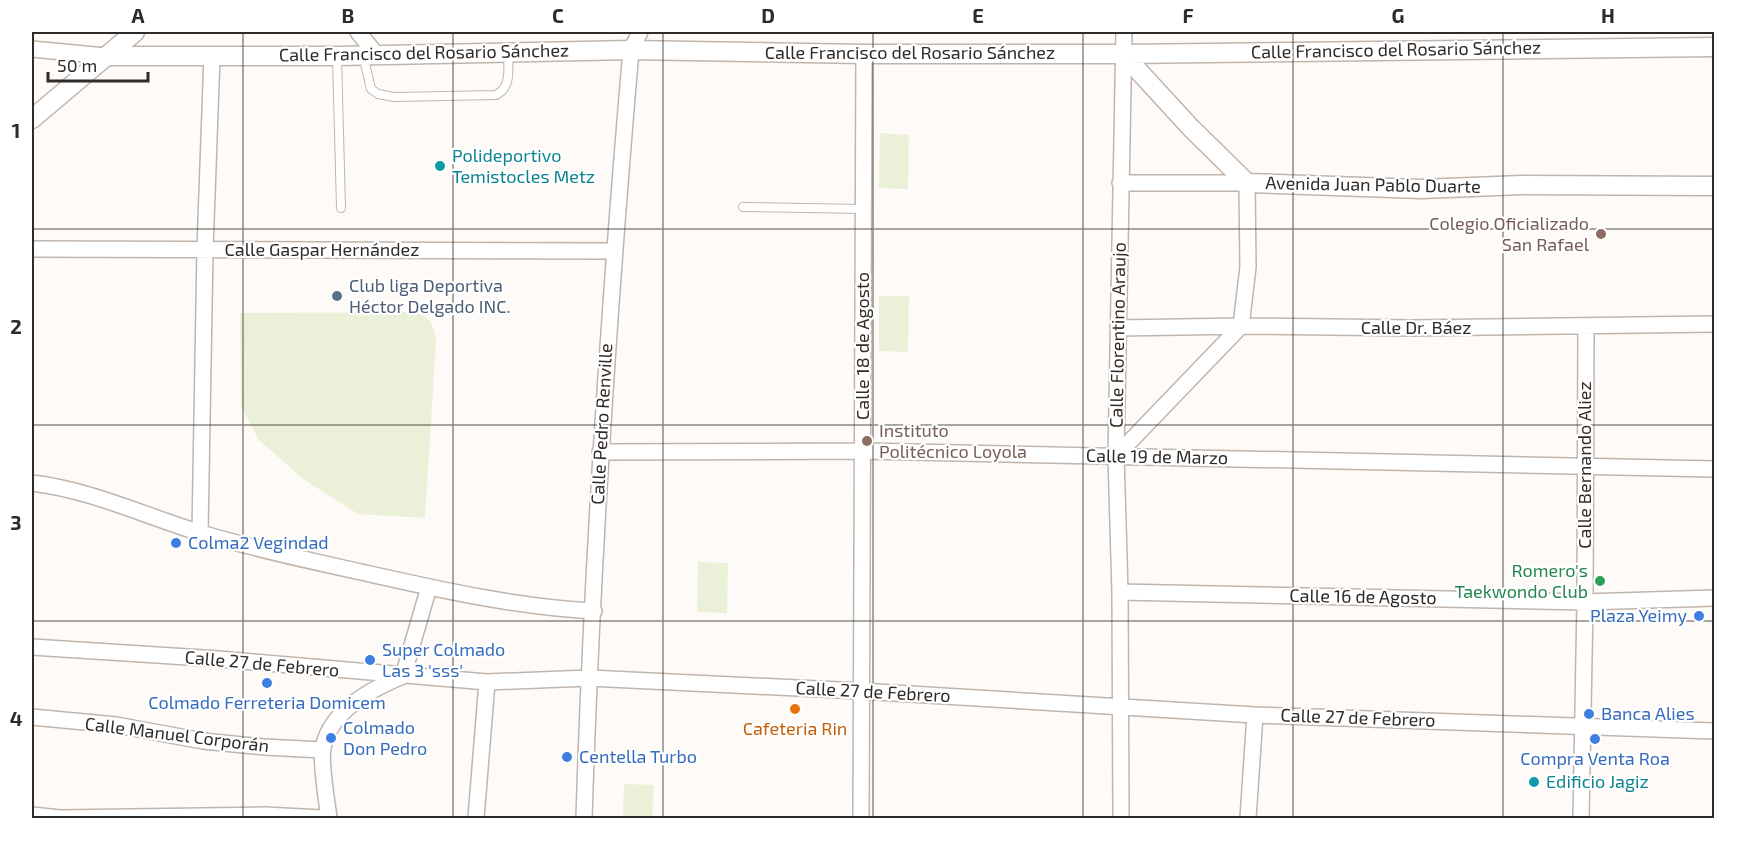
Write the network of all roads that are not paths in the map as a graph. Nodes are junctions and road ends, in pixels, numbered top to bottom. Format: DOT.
graph roads {
  1 [pos="135,32"];
  2 [pos="358,32"];
  3 [pos="640,32"];
  4 [pos="1124,32"];
  5 [pos="1714,47"];
  6 [pos="32,49"];
  7 [pos="631,50"];
  8 [pos="508,52"];
  9 [pos="369,54"];
  10 [pos="864,54"];
  11 [pos="1123,54"];
  12 [pos="105,56"];
  13 [pos="212,56"];
  14 [pos="337,56"];
  15 [pos="32,118"];
  16 [pos="1120,183"];
  17 [pos="1247,183"];
  18 [pos="1714,186"];
  19 [pos="743,207"];
  20 [pos="340,208"];
  21 [pos="863,208"];
  22 [pos="32,249"];
  23 [pos="205,249"];
  24 [pos="613,251"];
  25 [pos="1714,324"];
  26 [pos="1241,326"];
  27 [pos="1586,327"];
  28 [pos="1118,328"];
  29 [pos="863,451"];
  30 [pos="600,452"];
  31 [pos="1116,456"];
  32 [pos="1585,465"];
  33 [pos="1714,468"];
  34 [pos="33,488"];
  35 [pos="200,533"];
  36 [pos="429,587"];
  37 [pos="1120,592"];
  38 [pos="1714,598"];
  39 [pos="1585,602"];
  40 [pos="594,611"];
  41 [pos="32,647"];
  42 [pos="403,676"];
  43 [pos="588,678"];
  44 [pos="487,682"];
  45 [pos="860,691"];
  46 [pos="1121,708"];
  47 [pos="1255,715"];
  48 [pos="32,717"];
  49 [pos="1582,725"];
  50 [pos="1714,731"];
  51 [pos="322,750"];
  52 [pos="32,815"];
  53 [pos="321,819"];
  54 [pos="329,819"];
  55 [pos="476,819"];
  56 [pos="585,819"];
  57 [pos="861,819"];
  58 [pos="1120,819"];
  59 [pos="1248,819"];
  60 [pos="1581,819"];
  1 -- 12 [label="street"];
  2 -- 9 [label="street"];
  3 -- 7 [label="street, Calle Pedro Renville"];
  4 -- 11 [label="street, Calle Florentino Araujo"];
  5 -- 11 [label="street, Calle Francisco del Rosario Sánchez"];
  6 -- 12 [label="street"];
  7 -- 8 [label="street, Calle Francisco del Rosario Sánchez"];
  7 -- 10 [label="street, Calle Francisco del Rosario Sánchez"];
  7 -- 24 [label="street, Calle Pedro Renville"];
  8 -- 9 [label="street, Calle Francisco del Rosario Sánchez"];
  8 -- 9 [label="lane"];
  9 -- 14 [label="street, Calle Francisco del Rosario Sánchez"];
  10 -- 11 [label="street, Calle Francisco del Rosario Sánchez"];
  10 -- 21 [label="street, Calle 18 de Agosto"];
  11 -- 16 [label="street, Calle Florentino Araujo"];
  11 -- 17 [label="street, Avenida Juan Pablo Duarte"];
  12 -- 13 [label="street, Calle Francisco del Rosario Sánchez"];
  12 -- 15 [label="street"];
  13 -- 14 [label="street, Calle Francisco del Rosario Sánchez"];
  13 -- 23 [label="street"];
  14 -- 20 [label="lane"];
  16 -- 17 [label="street"];
  16 -- 28 [label="street, Calle Florentino Araujo"];
  17 -- 18 [label="street, Avenida Juan Pablo Duarte"];
  17 -- 26 [label="street"];
  19 -- 21 [label="lane"];
  21 -- 29 [label="street, Calle 18 de Agosto"];
  22 -- 23 [label="street, Calle Gaspar Hernández"];
  23 -- 24 [label="street, Calle Gaspar Hernández"];
  23 -- 35 [label="street"];
  24 -- 30 [label="street, Calle Pedro Renville"];
  25 -- 27 [label="street, Calle Dr. Báez"];
  26 -- 27 [label="street, Calle Dr. Báez"];
  26 -- 28 [label="street, Calle Dr. Báez"];
  26 -- 31 [label="street"];
  27 -- 32 [label="street, Calle Bernando Aliez"];
  28 -- 31 [label="street, Calle Florentino Araujo"];
  29 -- 30 [label="street, Calle 19 de Marzo"];
  29 -- 31 [label="street, Calle 19 de Marzo"];
  29 -- 45 [label="street, Calle 18 de Agosto"];
  30 -- 40 [label="street, Calle Pedro Renville"];
  31 -- 32 [label="street, Calle 19 de Marzo"];
  31 -- 37 [label="street, Calle Florentino Araujo"];
  32 -- 33 [label="street, Calle 19 de Marzo"];
  32 -- 39 [label="street, Calle Bernando Aliez"];
  34 -- 35 [label="street"];
  35 -- 36 [label="street"];
  36 -- 40 [label="street"];
  36 -- 42 [label="street"];
  37 -- 39 [label="street, Calle 16 de Agosto"];
  37 -- 46 [label="street, Calle Florentino Araujo"];
  38 -- 39 [label="street, Calle 16 de Agosto"];
  39 -- 49 [label="street, Calle Bernando Aliez"];
  40 -- 43 [label="street, Calle Pedro Renville"];
  41 -- 42 [label="street, Calle 27 de Febrero"];
  42 -- 44 [label="street, Calle 27 de Febrero"];
  42 -- 51 [label="street"];
  43 -- 44 [label="street, Calle 27 de Febrero"];
  43 -- 45 [label="street, Calle 27 de Febrero"];
  43 -- 56 [label="street, Calle Pedro Renville"];
  44 -- 55 [label="street"];
  45 -- 46 [label="street, Calle 27 de Febrero"];
  45 -- 57 [label="street, Calle 18 de Agosto"];
  46 -- 47 [label="street, Calle 27 de Febrero"];
  46 -- 58 [label="street, Calle Florentino Araujo"];
  47 -- 49 [label="street, Calle 27 de Febrero"];
  47 -- 59 [label="street"];
  48 -- 51 [label="street, Calle Manuel Corporán"];
  49 -- 50 [label="street, Calle 27 de Febrero"];
  49 -- 60 [label="street, Calle Bernando Aliez"];
  51 -- 54 [label="street"];
  52 -- 53 [label="street"];
}
